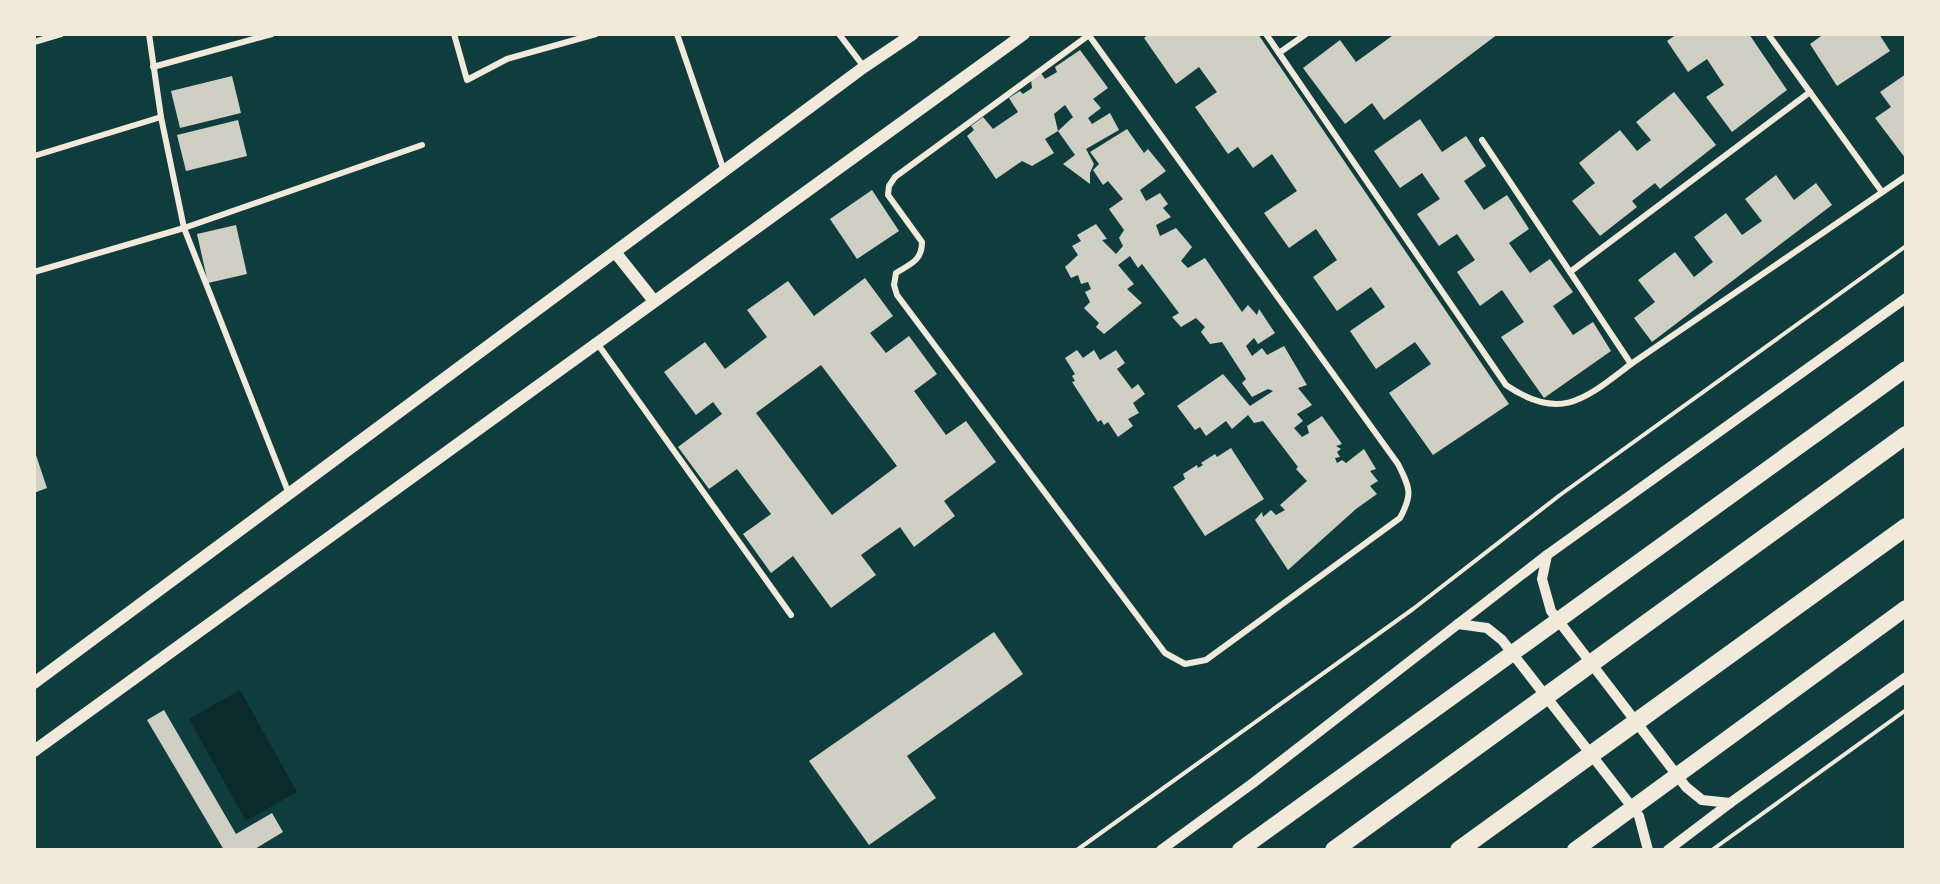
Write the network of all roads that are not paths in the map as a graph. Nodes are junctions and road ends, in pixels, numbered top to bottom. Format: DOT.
graph roads {
  1 [pos="61,34"];
  2 [pos="149,34"];
  3 [pos="272,34"];
  4 [pos="454,34"];
  5 [pos="596,34"];
  6 [pos="677,34"];
  7 [pos="839,34"];
  8 [pos="913,34"];
  9 [pos="1024,34"];
  10 [pos="1266,34"];
  11 [pos="1306,34"];
  12 [pos="1768,34"];
  13 [pos="1089,35"];
  14 [pos="34,42"];
  15 [pos="1280,53"];
  16 [pos="153,67"];
  17 [pos="864,67"];
  18 [pos="1810,92"];
  19 [pos="161,117"];
  20 [pos="1482,140"];
  21 [pos="422,145"];
  22 [pos="34,156"];
  23 [pos="724,172"];
  24 [pos="1905,176"];
  25 [pos="1882,192"];
  26 [pos="184,228"];
  27 [pos="615,252"];
  28 [pos="34,272"];
  29 [pos="1570,272"];
  30 [pos="1905,298"];
  31 [pos="654,301"];
  32 [pos="597,342"];
  33 [pos="1631,364"];
  34 [pos="1905,369"];
  35 [pos="1905,435"];
  36 [pos="289,494"];
  37 [pos="1905,527"];
  38 [pos="1547,555"];
  39 [pos="1905,608"];
  40 [pos="791,615"];
  41 [pos="1458,624"];
  42 [pos="1905,677"];
  43 [pos="34,682"];
  44 [pos="34,751"];
  45 [pos="1730,803"];
  46 [pos="1161,849"];
  47 [pos="1240,849"];
  48 [pos="1334,849"];
  49 [pos="1459,849"];
  50 [pos="1575,849"];
  51 [pos="1648,849"];
  52 [pos="1668,849"];
  1 -- 14 [label="street"];
  2 -- 16 [label="street"];
  3 -- 16 [label="street"];
  4 -- 5 [label="street"];
  6 -- 23 [label="street"];
  7 -- 17 [label="street"];
  8 -- 17 [label="main road"];
  9 -- 31 [label="main road"];
  10 -- 15 [label="street"];
  11 -- 15 [label="street"];
  12 -- 18 [label="street"];
  13 -- 13 [label="street"];
  15 -- 33 [label="street"];
  16 -- 19 [label="street"];
  17 -- 23 [label="main road"];
  18 -- 25 [label="street"];
  18 -- 29 [label="street"];
  19 -- 22 [label="street"];
  19 -- 26 [label="street"];
  20 -- 29 [label="street"];
  21 -- 26 [label="street"];
  23 -- 27 [label="main road"];
  24 -- 25 [label="street"];
  25 -- 33 [label="street"];
  26 -- 28 [label="street"];
  26 -- 36 [label="street"];
  27 -- 31 [label="main road"];
  27 -- 36 [label="main road"];
  29 -- 33 [label="street"];
  30 -- 38 [label="street"];
  31 -- 32 [label="main road"];
  32 -- 40 [label="street"];
  32 -- 44 [label="main road"];
  34 -- 47 [label="highway"];
  35 -- 48 [label="highway"];
  36 -- 43 [label="main road"];
  37 -- 49 [label="highway"];
  38 -- 41 [label="street"];
  38 -- 45 [label="street"];
  39 -- 50 [label="highway"];
  41 -- 46 [label="street"];
  41 -- 51 [label="street"];
  42 -- 45 [label="street"];
  45 -- 52 [label="street"];
}
